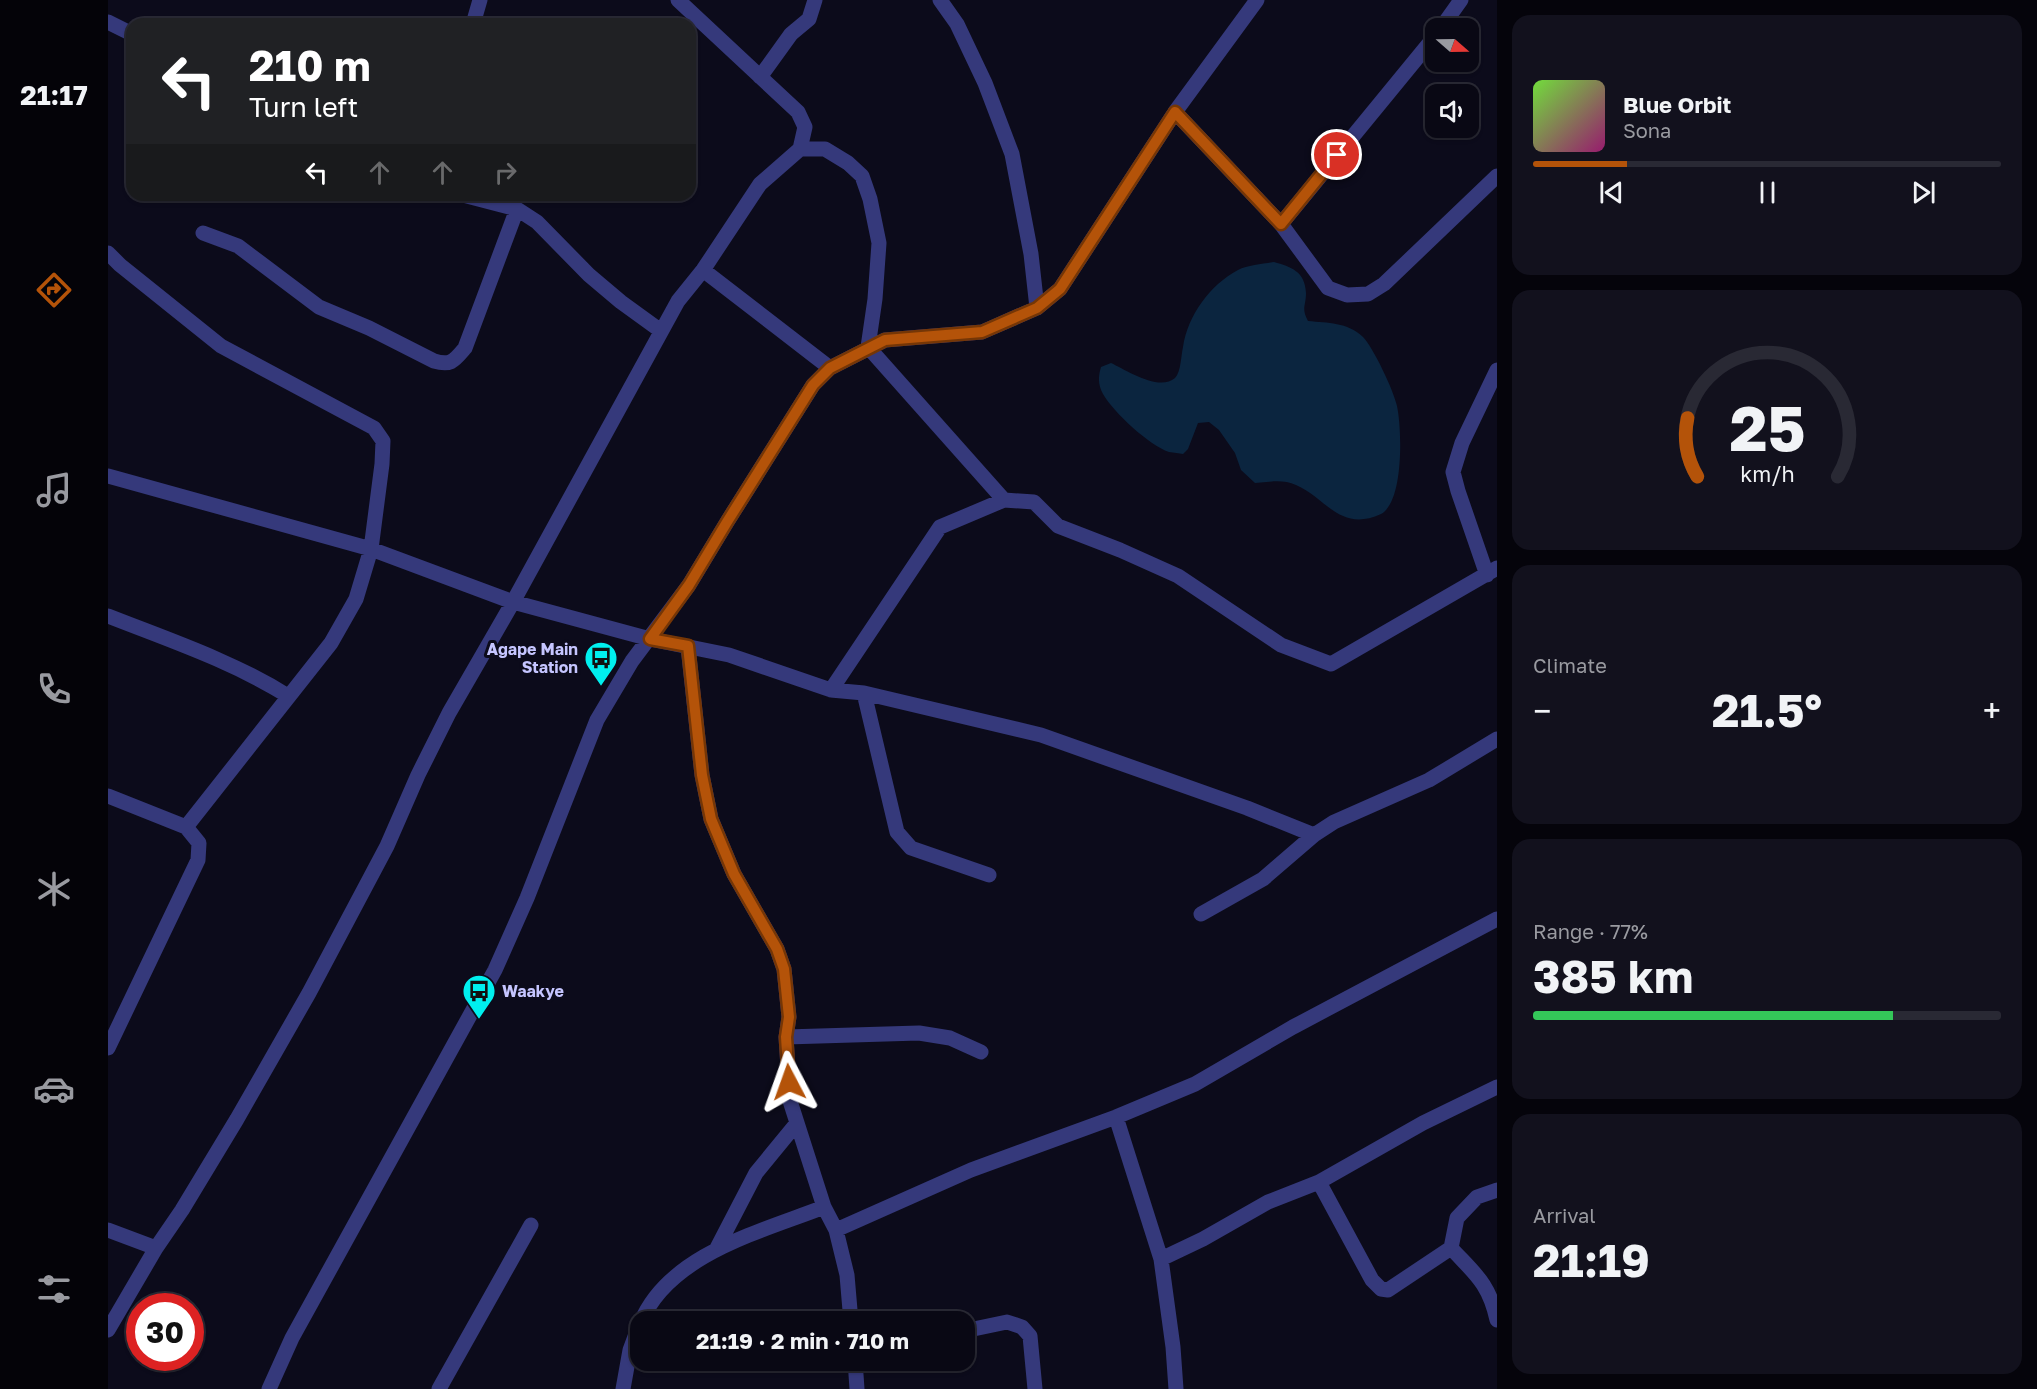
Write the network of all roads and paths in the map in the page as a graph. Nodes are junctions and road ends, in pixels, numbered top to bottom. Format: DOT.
graph roads {
  1 [pos="480,0"];
  2 [pos="678,0"];
  3 [pos="815,0"];
  4 [pos="940,0"];
  5 [pos="1257,0"];
  6 [pos="1461,0"];
  7 [pos="475,18"];
  8 [pos="1450,18"];
  9 [pos="108,22"];
  10 [pos="126,31"];
  11 [pos="1425,48"];
  12 [pos="760,77"];
  13 [pos="1175,112"];
  14 [pos="800,149"];
  15 [pos="1497,177"];
  16 [pos="486,201"];
  17 [pos="517,209"];
  18 [pos="1281,224"];
  19 [pos="202,232"];
  20 [pos="108,253"];
  21 [pos="703,270"];
  22 [pos="1037,308"];
  23 [pos="661,331"];
  24 [pos="868,347"];
  25 [pos="830,368"];
  26 [pos="1497,370"];
  27 [pos="109,478"];
  28 [pos="1004,500"];
  29 [pos="371,549"];
  30 [pos="1492,571"];
  31 [pos="513,602"];
  32 [pos="108,616"];
  33 [pos="650,639"];
  34 [pos="688,646"];
  35 [pos="831,690"];
  36 [pos="864,693"];
  37 [pos="288,696"];
  38 [pos="1497,740"];
  39 [pos="108,796"];
  40 [pos="186,827"];
  41 [pos="1314,835"];
  42 [pos="989,875"];
  43 [pos="1201,914"];
  44 [pos="1497,920"];
  45 [pos="786,1037"];
  46 [pos="108,1048"];
  47 [pos="981,1052"];
  48 [pos="1497,1087"];
  49 [pos="1116,1117"];
  50 [pos="797,1123"];
  51 [pos="1319,1182"];
  52 [pos="1497,1190"];
  53 [pos="824,1207"];
  54 [pos="531,1225"];
  55 [pos="108,1230"];
  56 [pos="836,1230"];
  57 [pos="156,1248"];
  58 [pos="1450,1248"];
  59 [pos="716,1250"];
  60 [pos="1161,1259"];
  61 [pos="648,1311"];
  62 [pos="849,1311"];
  63 [pos="1497,1320"];
  64 [pos="975,1329"];
  65 [pos="108,1330"];
  66 [pos="630,1350"];
  67 [pos="856,1371"];
  68 [pos="269,1389"];
  69 [pos="439,1389"];
  70 [pos="622,1389"];
  71 [pos="857,1389"];
  72 [pos="1035,1389"];
  73 [pos="1176,1389"];
  1 -- 7 [label="street"];
  2 -- 12 [label="street"];
  3 -- 12 [label="street"];
  4 -- 22 [label="street"];
  5 -- 13 [label="street"];
  6 -- 8 [label="street"];
  9 -- 10 [label="street"];
  11 -- 18 [label="street"];
  12 -- 14 [label="street"];
  13 -- 18 [label="street"];
  13 -- 22 [label="street"];
  14 -- 21 [label="street"];
  14 -- 24 [label="street"];
  15 -- 18 [label="street"];
  16 -- 17 [label="street"];
  17 -- 19 [label="street"];
  17 -- 23 [label="street"];
  20 -- 29 [label="street"];
  21 -- 23 [label="street"];
  21 -- 25 [label="street"];
  22 -- 24 [label="street"];
  23 -- 31 [label="street"];
  24 -- 25 [label="street"];
  24 -- 28 [label="street"];
  25 -- 33 [label="street"];
  26 -- 30 [label="street"];
  27 -- 29 [label="street"];
  28 -- 30 [label="street"];
  28 -- 35 [label="street"];
  29 -- 31 [label="street"];
  29 -- 37 [label="street"];
  31 -- 33 [label="street"];
  31 -- 57 [label="street"];
  32 -- 37 [label="street"];
  33 -- 34 [label="street"];
  33 -- 68 [label="street"];
  34 -- 35 [label="street"];
  34 -- 45 [label="street"];
  35 -- 36 [label="street"];
  36 -- 41 [label="street"];
  36 -- 42 [label="street"];
  37 -- 40 [label="street"];
  38 -- 41 [label="street"];
  39 -- 40 [label="street"];
  40 -- 46 [label="street"];
  41 -- 43 [label="street"];
  44 -- 49 [label="street"];
  45 -- 47 [label="street"];
  45 -- 50 [label="street"];
  48 -- 51 [label="street"];
  49 -- 56 [label="street"];
  49 -- 60 [label="street"];
  50 -- 53 [label="street"];
  50 -- 59 [label="street"];
  51 -- 58 [label="street"];
  51 -- 60 [label="street"];
  52 -- 58 [label="street"];
  53 -- 56 [label="street"];
  53 -- 59 [label="street"];
  54 -- 69 [label="street"];
  55 -- 57 [label="street"];
  56 -- 62 [label="street"];
  57 -- 65 [label="street"];
  58 -- 63 [label="street"];
  59 -- 61 [label="street"];
  60 -- 73 [label="street"];
  64 -- 72 [label="street"];
  66 -- 70 [label="street"];
  67 -- 71 [label="street"];
}
